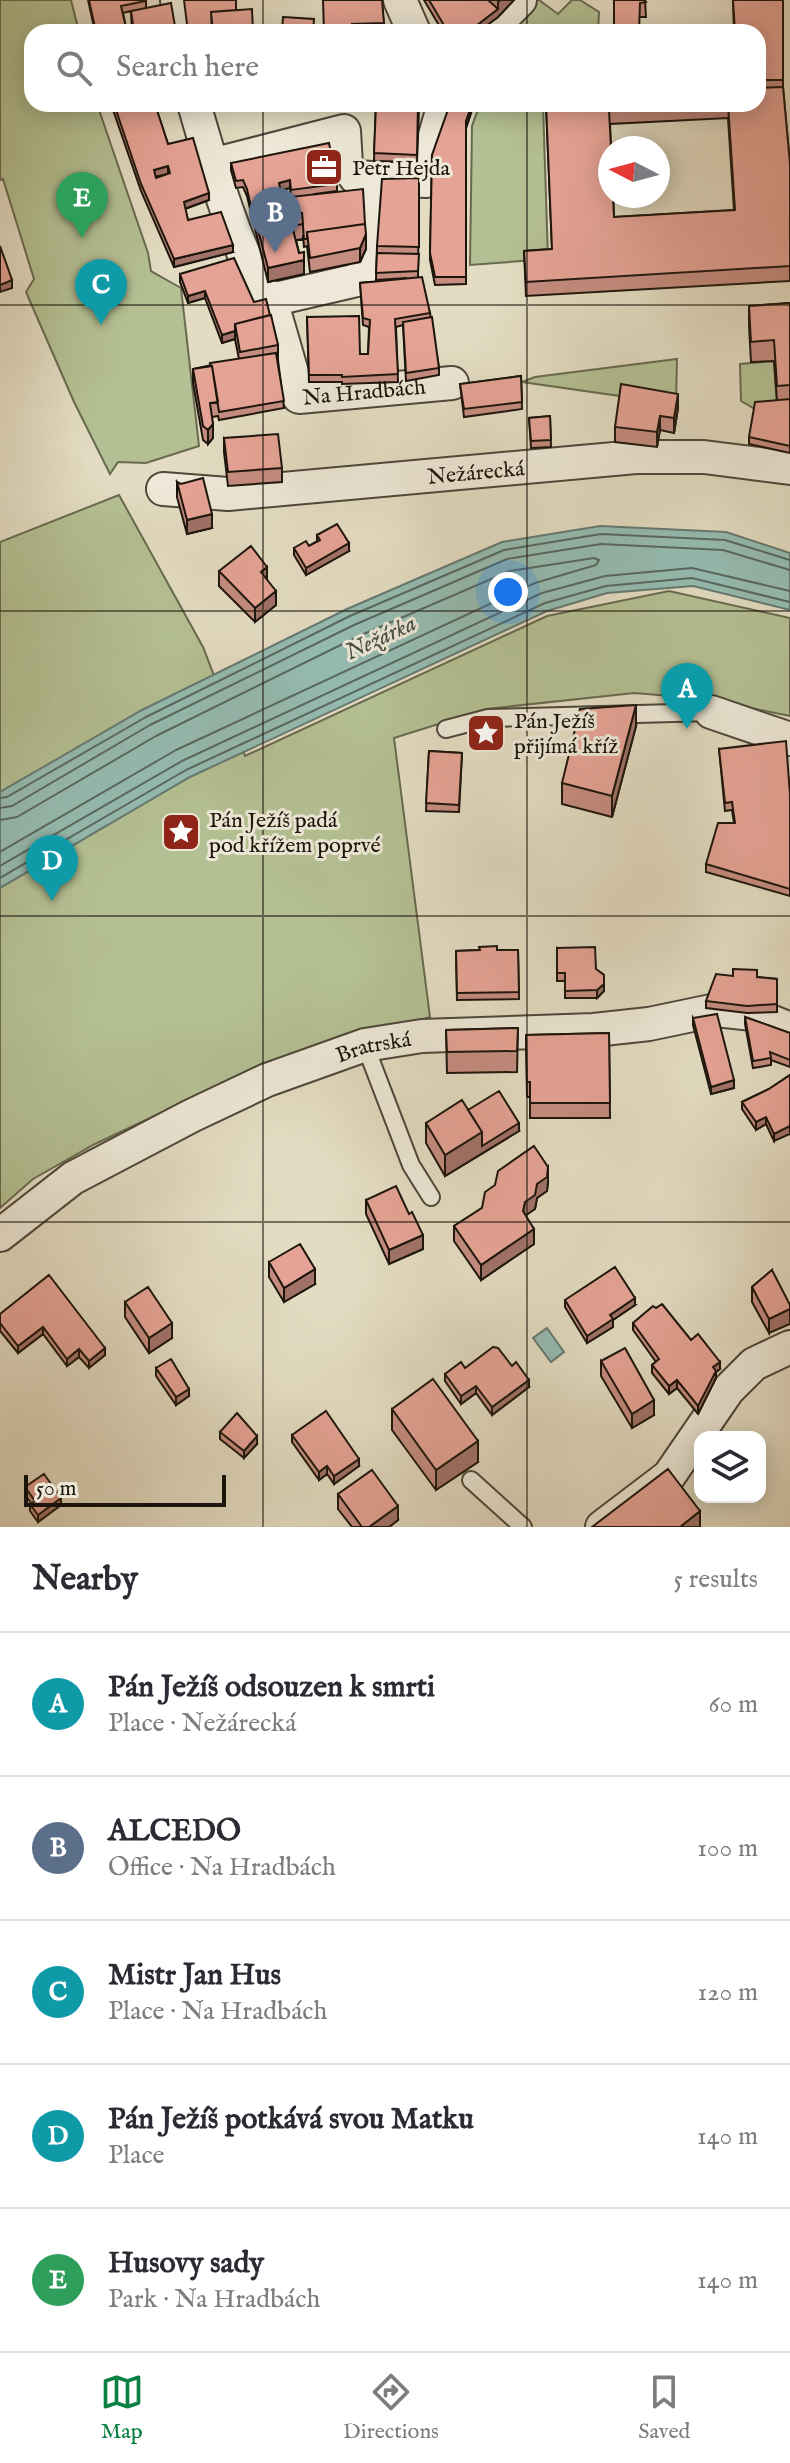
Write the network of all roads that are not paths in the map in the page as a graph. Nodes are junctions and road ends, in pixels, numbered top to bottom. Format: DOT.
graph roads {
  1 [pos="177,0"];
  2 [pos="400,0"];
  3 [pos="520,0"];
  4 [pos="181,24"];
  5 [pos="410,24"];
  6 [pos="496,24"];
  7 [pos="196,112"];
  8 [pos="442,112"];
  9 [pos="346,118"];
  10 [pos="212,165"];
  11 [pos="375,178"];
  12 [pos="271,300"];
  13 [pos="452,383"];
  14 [pos="790,468"];
  15 [pos="163,489"];
  16 [pos="711,712"];
  17 [pos="446,729"];
  18 [pos="790,739"];
  19 [pos="790,1029"];
  20 [pos="365,1045"];
  21 [pos="431,1197"];
  22 [pos="0,1235"];
  23 [pos="790,1347"];
  24 [pos="471,1480"];
  25 [pos="523,1527"];
  26 [pos="602,1527"];
  1 -- 4 [label="street"];
  2 -- 5 [label="street"];
  3 -- 6 [label="street"];
  7 -- 10 [label="street, Na Hradbách"];
  8 -- 11 [label="street"];
  9 -- 10 [label="street"];
  9 -- 11 [label="street"];
  10 -- 12 [label="street, Na Hradbách"];
  11 -- 12 [label="street"];
  12 -- 13 [label="street, Na Hradbách"];
  14 -- 15 [label="street, Nežárecká"];
  16 -- 17 [label="lane"];
  16 -- 18 [label="street"];
  19 -- 20 [label="street, Bratrská"];
  20 -- 21 [label="lane"];
  20 -- 22 [label="street, Bratrská"];
  23 -- 26 [label="street"];
  24 -- 25 [label="lane"];
}
